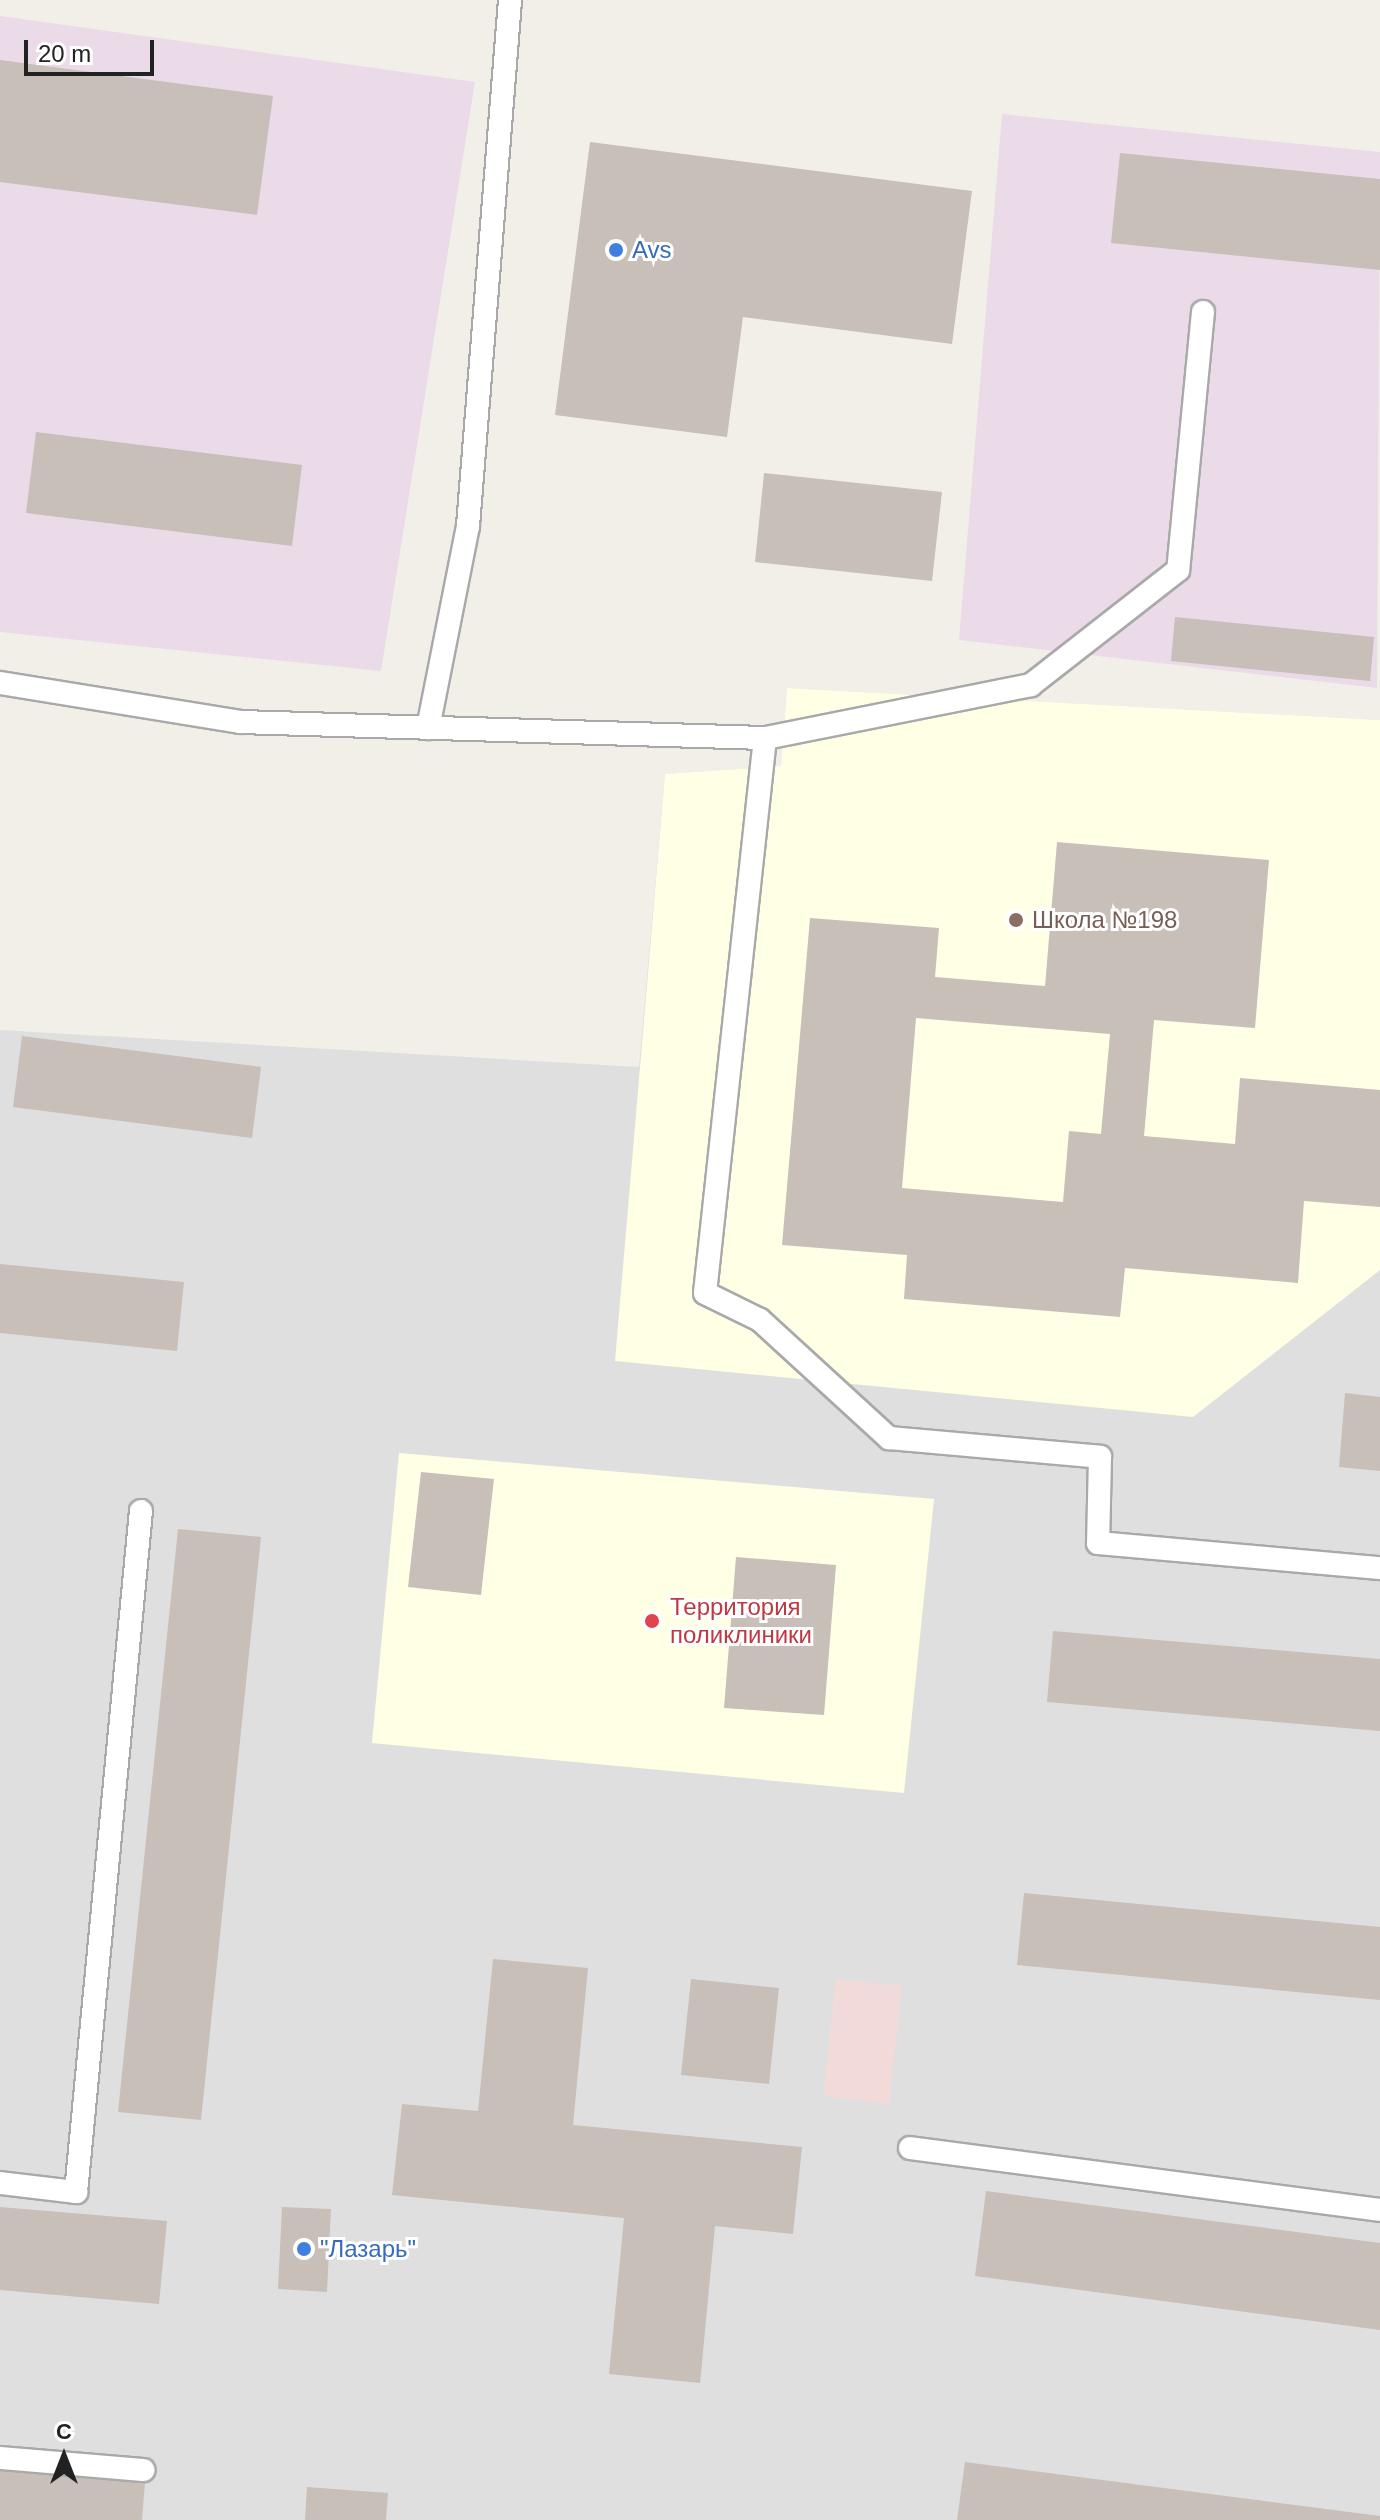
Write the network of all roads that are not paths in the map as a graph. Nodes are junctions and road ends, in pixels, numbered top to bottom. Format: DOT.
graph roads {
  1 [pos="510,0"];
  2 [pos="1203,312"];
  3 [pos="0,683"];
  4 [pos="428,728"];
  5 [pos="765,738"];
  6 [pos="141,1511"];
  7 [pos="1380,1568"];
  8 [pos="910,2148"];
  9 [pos="0,2183"];
  10 [pos="1380,2210"];
  11 [pos="0,2458"];
  12 [pos="143,2470"];
  1 -- 4 [label="lane"];
  2 -- 5 [label="lane"];
  3 -- 4 [label="lane"];
  4 -- 5 [label="lane"];
  5 -- 7 [label="lane"];
  6 -- 9 [label="lane"];
  8 -- 10 [label="lane"];
  11 -- 12 [label="lane"];
}
